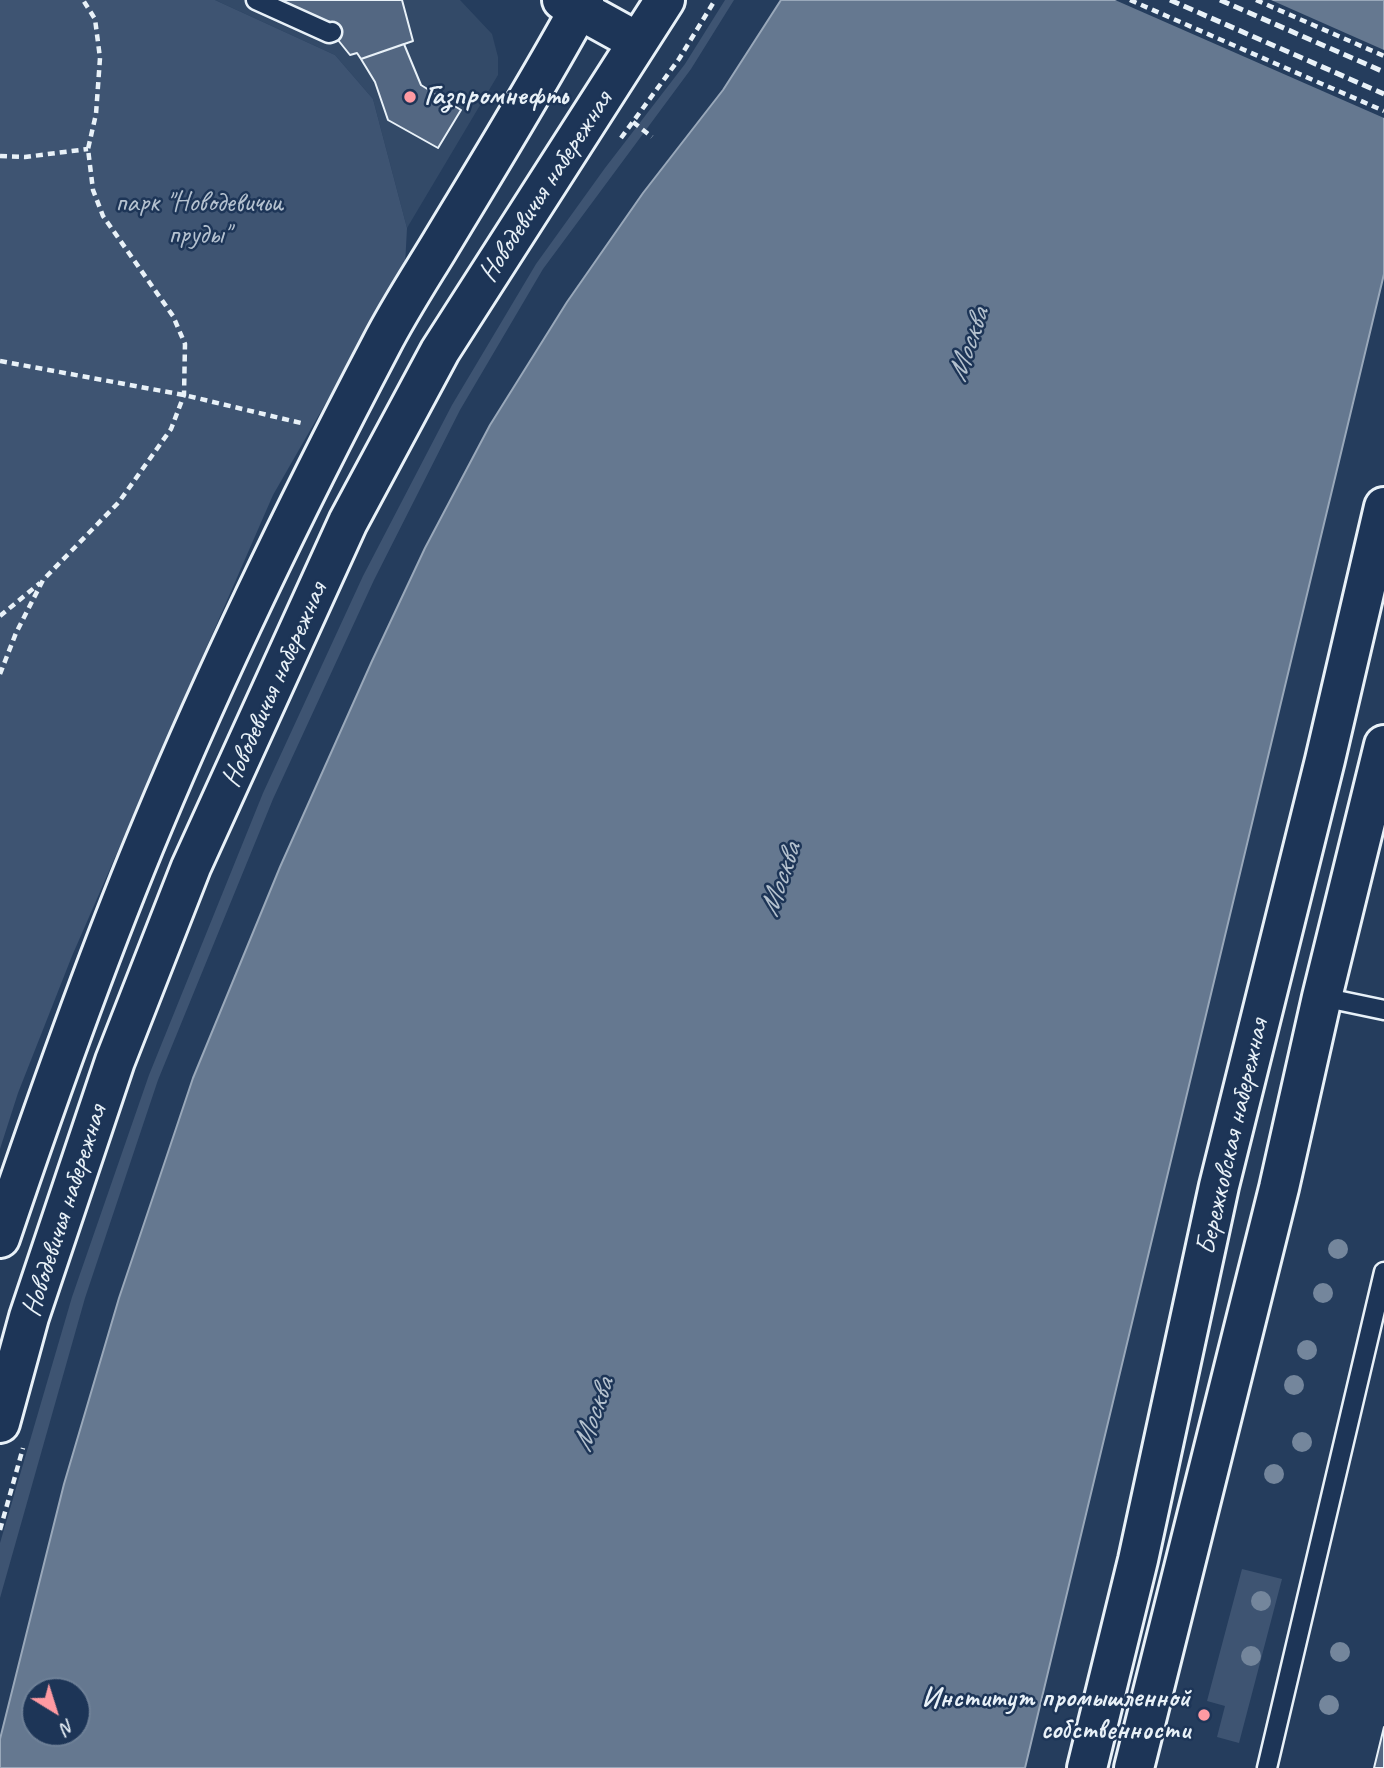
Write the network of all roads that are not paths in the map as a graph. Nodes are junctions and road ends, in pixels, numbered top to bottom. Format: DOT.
graph roads {
  1 [pos="256,0"];
  2 [pos="665,0"];
  3 [pos="575,3"];
  4 [pos="332,32"];
  5 [pos="638,42"];
  6 [pos="1384,507"];
  7 [pos="1384,745"];
  8 [pos="1322,997"];
  9 [pos="1384,1010"];
  10 [pos="0,1238"];
  11 [pos="1384,1272"];
  12 [pos="1377,1340"];
  13 [pos="13,1430"];
  14 [pos="1087,1768"];
  15 [pos="1134,1768"];
  16 [pos="1267,1768"];
  1 -- 4 [label="lane"];
  2 -- 5 [label="main road, Новодевичья набережная"];
  3 -- 5 [label="main road"];
  3 -- 10 [label="main road, Новодевичья набережная"];
  5 -- 13 [label="main road, Новодевичья набережная"];
  6 -- 14 [label="main road, Бережковская набережная"];
  7 -- 8 [label="main road, Бережковская набережная"];
  8 -- 9 [label="lane"];
  8 -- 15 [label="main road, Бережковская набережная"];
  11 -- 12 [label="lane"];
  12 -- 16 [label="lane"];
}
